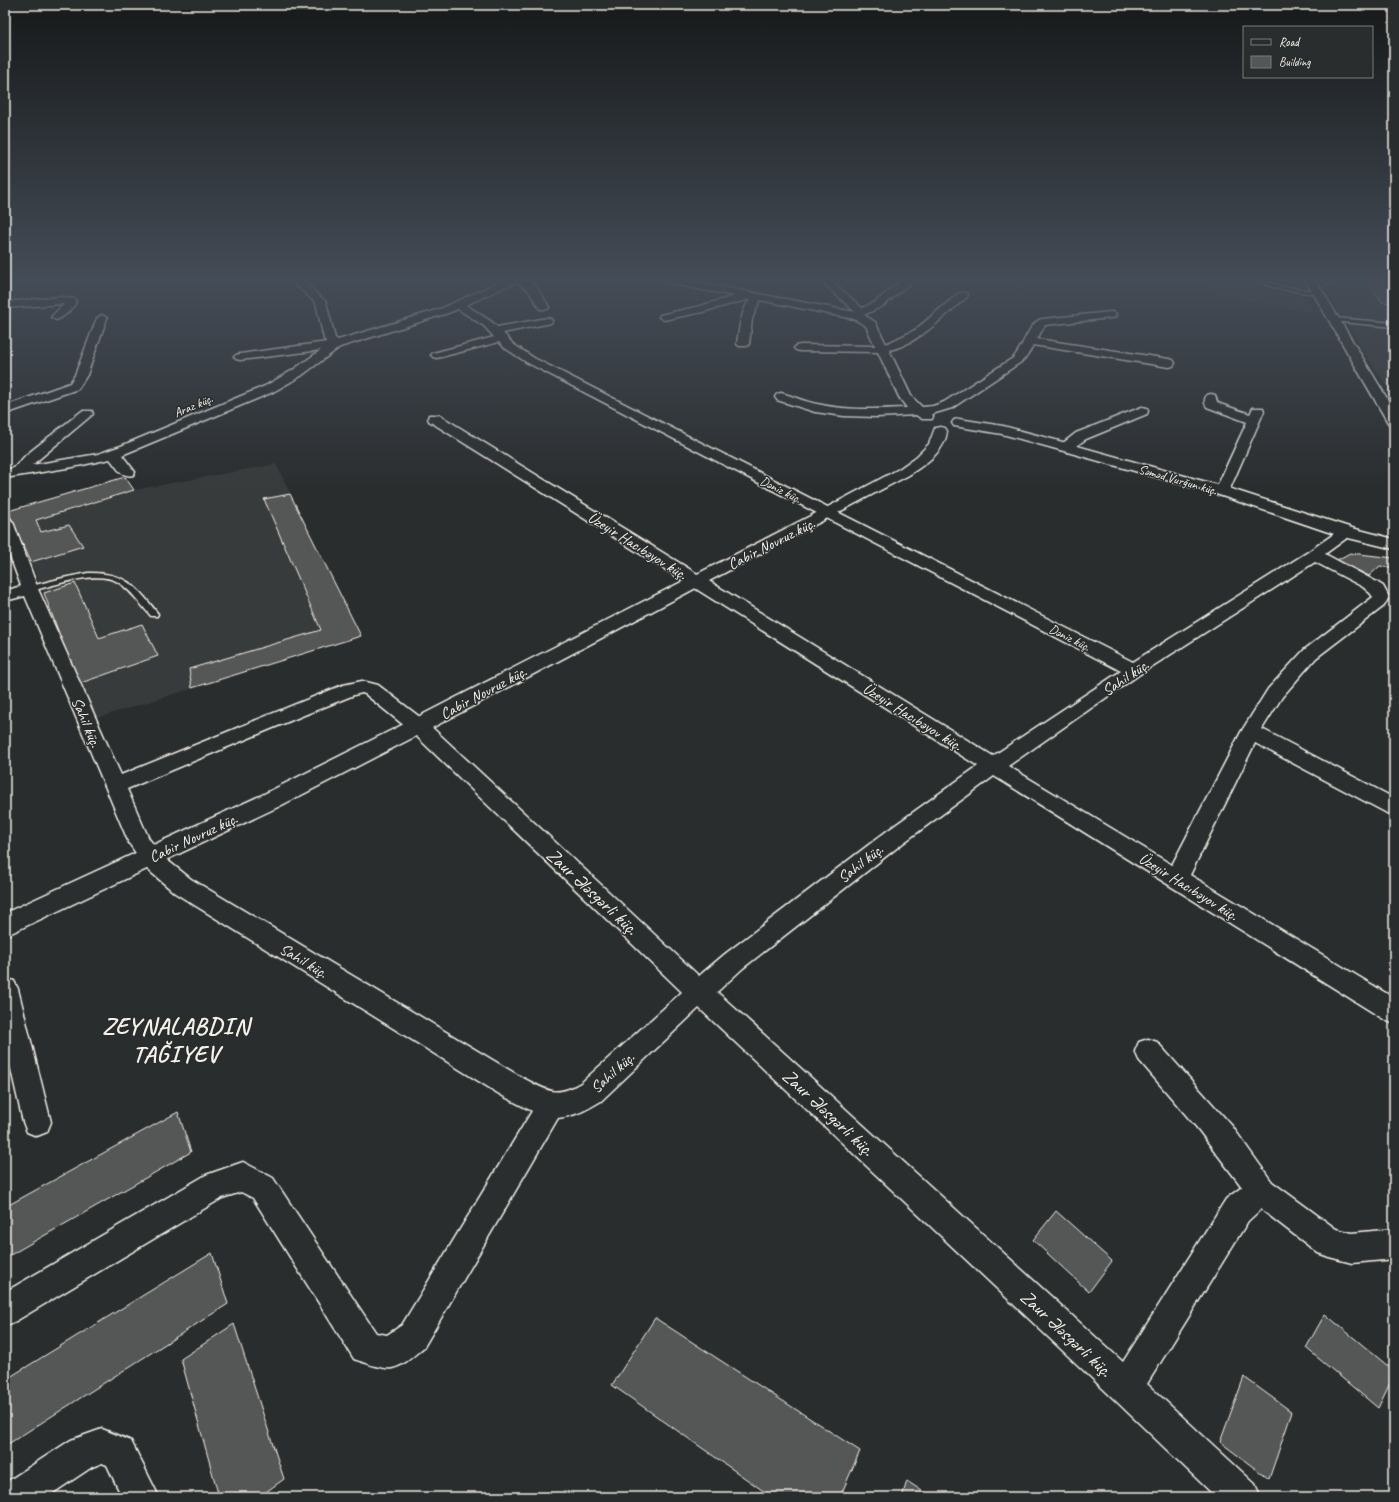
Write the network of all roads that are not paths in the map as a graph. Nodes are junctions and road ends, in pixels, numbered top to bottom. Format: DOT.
graph roads {
  1 [pos="91,349"];
  2 [pos="303,349"];
  3 [pos="330,349"];
  4 [pos="455,349"];
  5 [pos="514,349"];
  6 [pos="883,349"];
  7 [pos="1025,349"];
  8 [pos="1109,349"];
  9 [pos="1351,349"];
  10 [pos="437,355"];
  11 [pos="240,357"];
  12 [pos="1169,363"];
  13 [pos="781,397"];
  14 [pos="1210,398"];
  15 [pos="5,410"];
  16 [pos="920,411"];
  17 [pos="1142,411"];
  18 [pos="87,414"];
  19 [pos="434,418"];
  20 [pos="1394,421"];
  21 [pos="937,425"];
  22 [pos="1065,447"];
  23 [pos="113,453"];
  24 [pos="19,471"];
  25 [pos="128,472"];
  26 [pos="5,474"];
  27 [pos="1222,491"];
  28 [pos="828,513"];
  29 [pos="5,522"];
  30 [pos="1346,532"];
  31 [pos="1394,544"];
  32 [pos="1314,555"];
  33 [pos="696,581"];
  34 [pos="30,589"];
  35 [pos="5,596"];
  36 [pos="154,614"];
  37 [pos="1134,670"];
  38 [pos="418,726"];
  39 [pos="1251,732"];
  40 [pos="993,766"];
  41 [pos="115,786"];
  42 [pos="1394,807"];
  43 [pos="150,858"];
  44 [pos="1177,878"];
  45 [pos="5,925"];
  46 [pos="5,989"];
  47 [pos="699,992"];
  48 [pos="1394,1012"];
  49 [pos="1148,1051"];
  50 [pos="550,1106"];
  51 [pos="37,1122"];
  52 [pos="1262,1192"];
  53 [pos="1394,1244"];
  54 [pos="5,1310"];
  55 [pos="1126,1387"];
  56 [pos="15,1497"];
  57 [pos="141,1497"];
  58 [pos="1242,1497"];
  1 -- 15 [label="street"];
  2 -- 11 [label="street"];
  3 -- 23 [label="street, Araz küç."];
  4 -- 10 [label="street"];
  5 -- 28 [label="street, Dәniz küç."];
  6 -- 16 [label="street"];
  7 -- 16 [label="street"];
  8 -- 12 [label="street"];
  9 -- 20 [label="street"];
  13 -- 16 [label="street"];
  14 -- 27 [label="street"];
  16 -- 21 [label="street"];
  17 -- 22 [label="street"];
  18 -- 24 [label="street"];
  19 -- 33 [label="street, Üzeyir Hacıbəyov küç."];
  21 -- 22 [label="main road, Səməd Vurğun küç."];
  21 -- 28 [label="main road, Cabir Novruz küç."];
  22 -- 27 [label="main road, Səməd Vurğun küç."];
  23 -- 24 [label="street, Araz küç."];
  23 -- 25 [label="street"];
  24 -- 26 [label="street, Araz küç."];
  27 -- 30 [label="main road, Səməd Vurğun küç."];
  28 -- 33 [label="main road, Cabir Novruz küç."];
  28 -- 37 [label="street, Dәniz küç."];
  29 -- 34 [label="street, Sahil küç."];
  30 -- 31 [label="main road, Səməd Vurğun küç."];
  30 -- 32 [label="street, Sahil küç."];
  32 -- 37 [label="street, Sahil küç."];
  32 -- 39 [label="street"];
  33 -- 38 [label="main road, Cabir Novruz küç."];
  33 -- 40 [label="street, Üzeyir Hacıbəyov küç."];
  34 -- 35 [label="street"];
  34 -- 36 [label="lane"];
  34 -- 41 [label="street, Sahil küç."];
  37 -- 40 [label="street, Sahil küç."];
  38 -- 41 [label="street, Zaur Ələsgərli küç."];
  38 -- 43 [label="main road, Cabir Novruz küç."];
  38 -- 47 [label="street, Zaur Ələsgərli küç."];
  39 -- 42 [label="street"];
  39 -- 44 [label="street"];
  40 -- 44 [label="street, Üzeyir Hacıbəyov küç."];
  40 -- 47 [label="street, Sahil küç."];
  41 -- 43 [label="street, Sahil küç."];
  43 -- 45 [label="main road, Cabir Novruz küç."];
  43 -- 50 [label="street, Sahil küç."];
  44 -- 48 [label="street, Üzeyir Hacıbəyov küç."];
  46 -- 51 [label="street"];
  47 -- 50 [label="street, Sahil küç."];
  47 -- 55 [label="street, Zaur Ələsgərli küç."];
  49 -- 52 [label="street"];
  50 -- 54 [label="street"];
  52 -- 53 [label="street"];
  52 -- 55 [label="street"];
  55 -- 58 [label="street, Zaur Ələsgərli küç."];
  56 -- 57 [label="street"];
}
